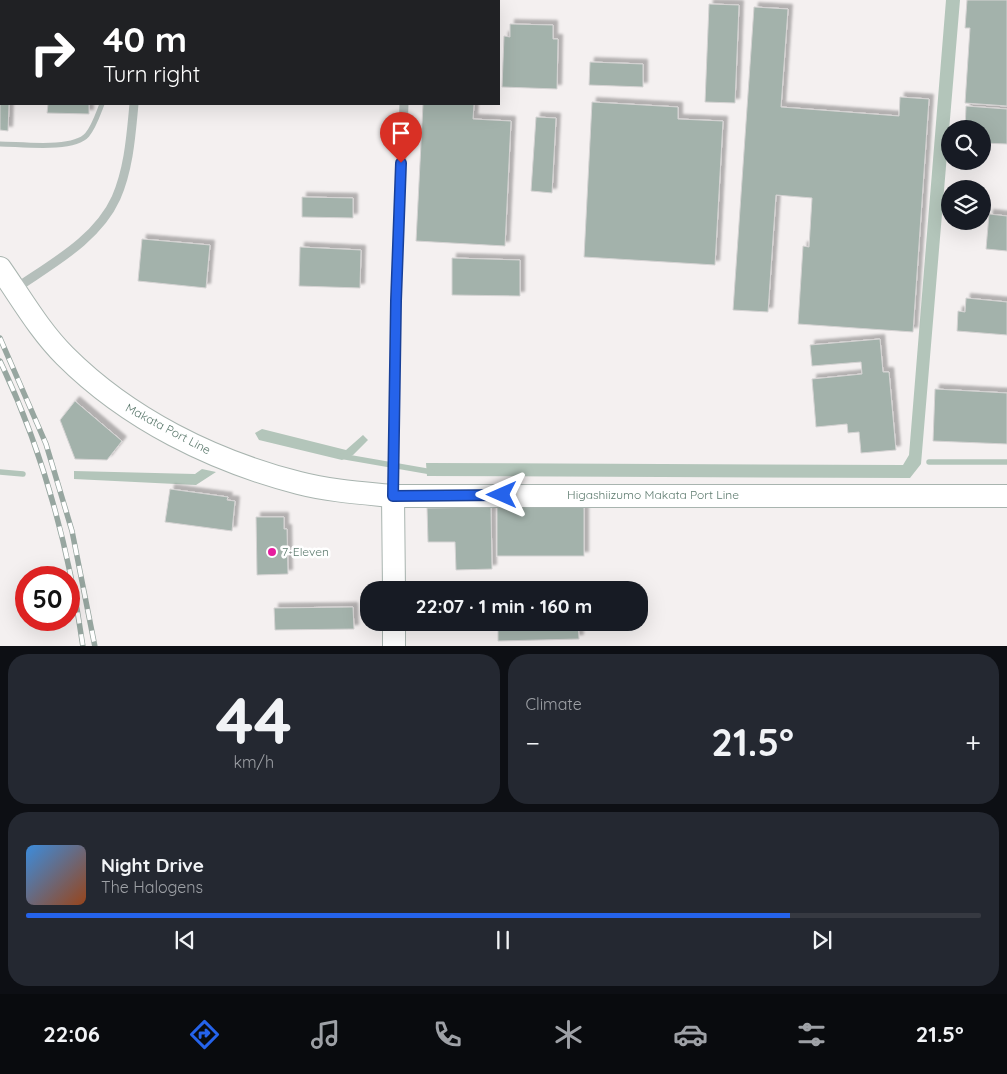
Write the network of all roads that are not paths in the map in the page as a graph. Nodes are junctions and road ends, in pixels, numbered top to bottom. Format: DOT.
graph roads {
  1 [pos="102,105"];
  2 [pos="134,105"];
  3 [pos="404,105"];
  4 [pos="0,144"];
  5 [pos="0,268"];
  6 [pos="15,289"];
  7 [pos="393,486"];
  8 [pos="1007,496"];
  9 [pos="394,581"];
  10 [pos="394,631"];
  11 [pos="394,646"];
  1 -- 4 [label="street"];
  2 -- 6 [label="street"];
  3 -- 7 [label="street"];
  5 -- 6 [label="main road, Makata Port Line"];
  6 -- 7 [label="main road, Makata Port Line"];
  7 -- 8 [label="main road, Higashiizumo Makata Port Line"];
  7 -- 9 [label="main road"];
  10 -- 11 [label="main road"];
}
